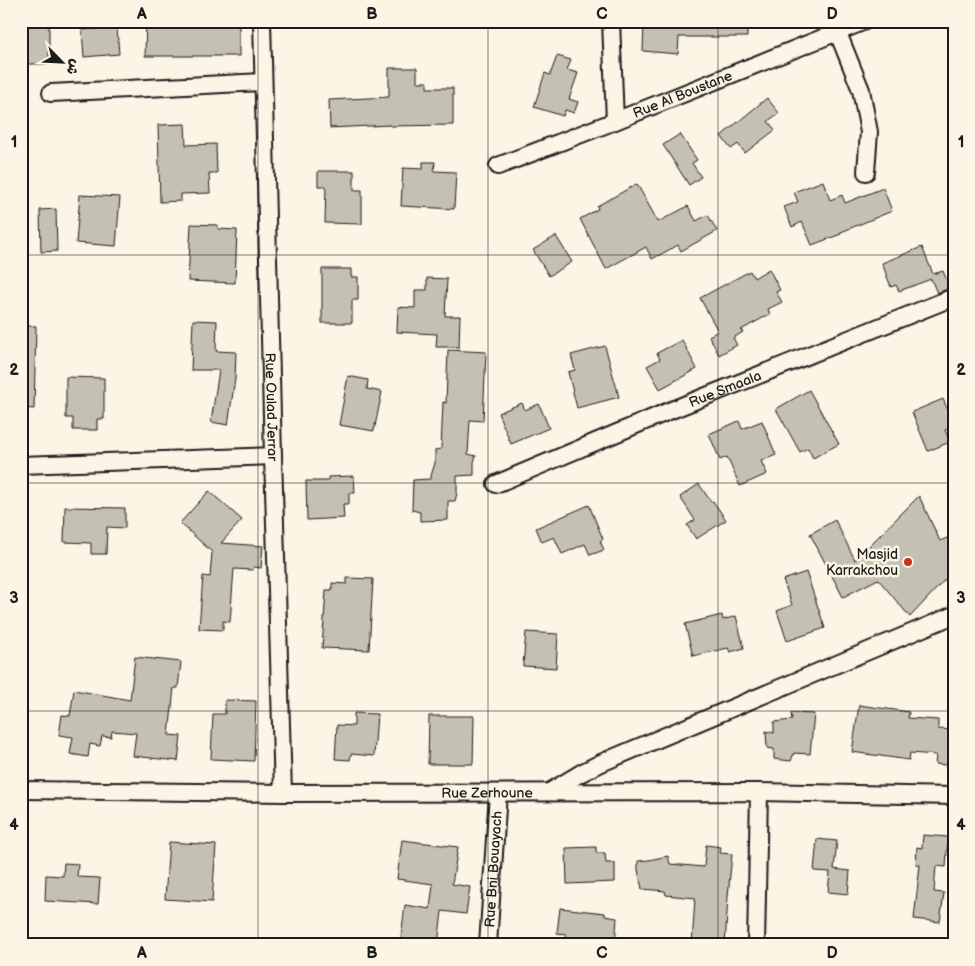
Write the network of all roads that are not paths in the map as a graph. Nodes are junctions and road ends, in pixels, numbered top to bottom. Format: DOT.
graph roads {
  1 [pos="262,21"];
  2 [pos="611,21"];
  3 [pos="865,21"];
  4 [pos="838,33"];
  5 [pos="263,82"];
  6 [pos="52,93"];
  7 [pos="615,122"];
  8 [pos="498,166"];
  9 [pos="866,172"];
  10 [pos="954,297"];
  11 [pos="273,456"];
  12 [pos="21,465"];
  13 [pos="496,484"];
  14 [pos="954,615"];
  15 [pos="21,790"];
  16 [pos="550,792"];
  17 [pos="758,792"];
  18 [pos="283,793"];
  19 [pos="498,793"];
  20 [pos="954,796"];
  21 [pos="488,945"];
  22 [pos="756,945"];
  1 -- 5 [label="street, Rue Oulad Jerrar"];
  2 -- 7 [label="street"];
  3 -- 4 [label="street, Rue Al Boustane"];
  4 -- 7 [label="street, Rue Al Boustane"];
  4 -- 9 [label="street"];
  5 -- 6 [label="street"];
  5 -- 11 [label="street, Rue Oulad Jerrar"];
  7 -- 8 [label="street, Rue Al Boustane"];
  10 -- 13 [label="street, Rue Smaala"];
  11 -- 12 [label="street"];
  11 -- 18 [label="street, Rue Oulad Jerrar"];
  14 -- 16 [label="street"];
  15 -- 18 [label="street, Rue Zerhoune"];
  16 -- 17 [label="street, Rue Zerhoune"];
  16 -- 19 [label="street, Rue Zerhoune"];
  17 -- 20 [label="street, Rue Zerhoune"];
  17 -- 22 [label="street"];
  18 -- 19 [label="street, Rue Zerhoune"];
  19 -- 21 [label="street, Rue Bni Bouayach"];
}
